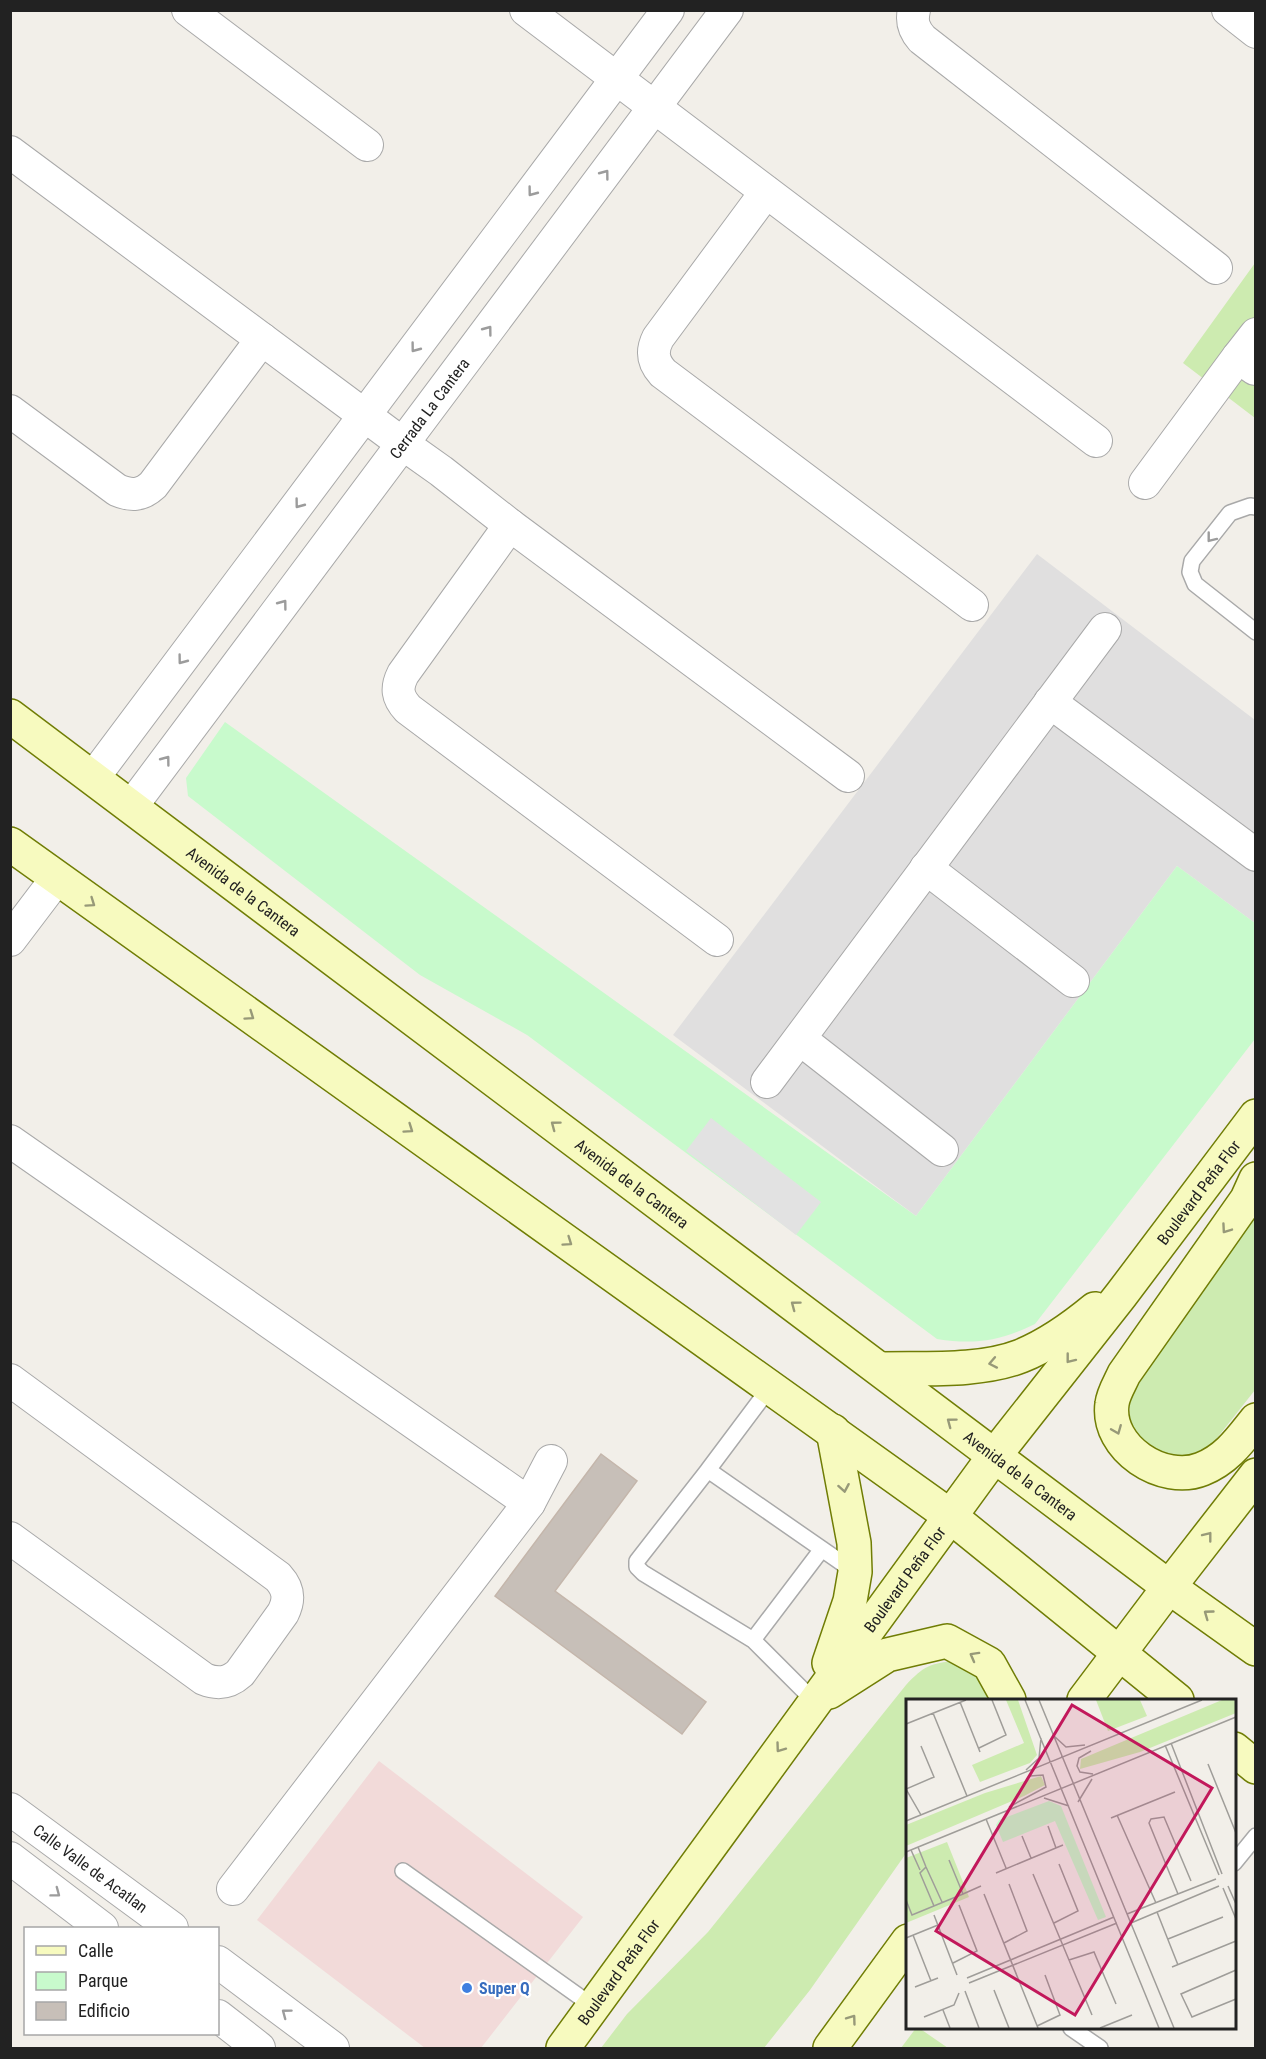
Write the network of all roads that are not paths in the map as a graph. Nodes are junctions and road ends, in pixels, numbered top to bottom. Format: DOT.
graph roads {
  1 [pos="188,10"];
  2 [pos="526,10"];
  3 [pos="668,10"];
  4 [pos="727,10"];
  5 [pos="914,10"];
  6 [pos="1228,10"];
  7 [pos="1256,32"];
  8 [pos="616,79"];
  9 [pos="655,108"];
  10 [pos="367,145"];
  11 [pos="10,152"];
  12 [pos="766,192"];
  13 [pos="1216,268"];
  14 [pos="262,339"];
  15 [pos="1250,354"];
  16 [pos="10,411"];
  17 [pos="364,416"];
  18 [pos="1096,441"];
  19 [pos="403,444"];
  20 [pos="1145,483"];
  21 [pos="1256,507"];
  22 [pos="510,525"];
  23 [pos="972,606"];
  24 [pos="1105,629"];
  25 [pos="1256,632"];
  26 [pos="1050,702"];
  27 [pos="10,716"];
  28 [pos="848,776"];
  29 [pos="93,778"];
  30 [pos="131,807"];
  31 [pos="10,844"];
  32 [pos="1256,855"];
  33 [pos="926,868"];
  34 [pos="57,878"];
  35 [pos="10,940"];
  36 [pos="717,940"];
  37 [pos="1073,981"];
  38 [pos="800,1039"];
  39 [pos="767,1082"];
  40 [pos="1256,1116"];
  41 [pos="10,1142"];
  42 [pos="942,1150"];
  43 [pos="1256,1179"];
  44 [pos="1144,1263"];
  45 [pos="882,1369"];
  46 [pos="10,1380"];
  47 [pos="771,1386"];
  48 [pos="1256,1420"];
  49 [pos="833,1431"];
  50 [pos="995,1455"];
  51 [pos="551,1461"];
  52 [pos="708,1470"];
  53 [pos="1256,1475"];
  54 [pos="529,1503"];
  55 [pos="950,1516"];
  56 [pos="10,1538"];
  57 [pos="822,1549"];
  58 [pos="855,1572"];
  59 [pos="1169,1587"];
  60 [pos="753,1640"];
  61 [pos="1256,1648"];
  62 [pos="1120,1653"];
  63 [pos="1009,1699"];
  64 [pos="1086,1699"];
  65 [pos="1175,1699"];
  66 [pos="814,1701"];
  67 [pos="1236,1751"];
  68 [pos="1256,1767"];
  69 [pos="1236,1768"];
  70 [pos="1256,1773"];
  71 [pos="10,1809"];
  72 [pos="1256,1836"];
  73 [pos="10,1858"];
  74 [pos="1236,1861"];
  75 [pos="403,1871"];
  76 [pos="233,1889"];
  77 [pos="99,1927"];
  78 [pos="169,1927"];
  79 [pos="906,1928"];
  80 [pos="906,1944"];
  81 [pos="906,1954"];
  82 [pos="219,1963"];
  83 [pos="873,1989"];
  84 [pos="594,2007"];
  85 [pos="219,2017"];
  86 [pos="1072,2029"];
  87 [pos="260,2049"];
  88 [pos="333,2049"];
  89 [pos="563,2049"];
  90 [pos="830,2049"];
  91 [pos="1100,2049"];
  1 -- 10 [label="street"];
  2 -- 8 [label="street"];
  3 -- 8 [label="street"];
  4 -- 9 [label="street, Cerrada La Cantera"];
  5 -- 13 [label="street"];
  6 -- 7 [label="street"];
  8 -- 9 [label="street"];
  8 -- 17 [label="street, one-way"];
  9 -- 12 [label="street"];
  19 -- 9 [label="street, Cerrada La Cantera, one-way"];
  11 -- 14 [label="street"];
  12 -- 18 [label="street"];
  12 -- 23 [label="street"];
  14 -- 16 [label="street"];
  14 -- 17 [label="street"];
  15 -- 20 [label="street"];
  17 -- 19 [label="street"];
  17 -- 29 [label="street, one-way"];
  19 -- 22 [label="street"];
  30 -- 19 [label="street, Cerrada La Cantera, one-way"];
  21 -- 25 [label="lane, one-way"];
  22 -- 28 [label="street"];
  22 -- 36 [label="street"];
  24 -- 26 [label="street"];
  26 -- 32 [label="street"];
  26 -- 33 [label="street"];
  27 -- 29 [label="main road, Avenida de la Cantera"];
  29 -- 30 [label="main road, Avenida de la Cantera"];
  45 -- 30 [label="main road, Avenida de la Cantera, one-way"];
  31 -- 34 [label="main road"];
  33 -- 37 [label="street"];
  33 -- 38 [label="street"];
  34 -- 35 [label="street"];
  34 -- 47 [label="main road, one-way"];
  38 -- 39 [label="street"];
  38 -- 42 [label="street"];
  40 -- 44 [label="main road, Boulevard Peña Flor"];
  41 -- 54 [label="street"];
  43 -- 48 [label="main road, one-way"];
  44 -- 45 [label="main road, one-way"];
  44 -- 50 [label="main road, Boulevard Peña Flor, one-way"];
  50 -- 45 [label="main road, Avenida de la Cantera, one-way"];
  46 -- 56 [label="street"];
  47 -- 49 [label="main road"];
  47 -- 52 [label="lane"];
  49 -- 55 [label="main road"];
  49 -- 58 [label="main road, one-way"];
  50 -- 55 [label="main road, Boulevard Peña Flor"];
  50 -- 59 [label="main road, Avenida de la Cantera"];
  51 -- 54 [label="street"];
  52 -- 57 [label="lane"];
  52 -- 60 [label="lane"];
  59 -- 53 [label="main road, one-way"];
  54 -- 76 [label="street"];
  55 -- 62 [label="main road"];
  55 -- 66 [label="main road, Boulevard Peña Flor"];
  57 -- 58 [label="lane"];
  57 -- 60 [label="lane"];
  58 -- 66 [label="main road"];
  61 -- 59 [label="main road, Avenida de la Cantera, one-way"];
  59 -- 62 [label="main road"];
  60 -- 66 [label="lane"];
  62 -- 64 [label="main road"];
  62 -- 65 [label="main road"];
  63 -- 66 [label="main road, one-way"];
  66 -- 84 [label="main road, Boulevard Peña Flor, one-way"];
  67 -- 68 [label="main road"];
  69 -- 70 [label="main road"];
  71 -- 78 [label="street, Calle Valle de Acatlan"];
  72 -- 74 [label="lane"];
  73 -- 77 [label="street, one-way"];
  75 -- 84 [label="lane"];
  79 -- 83 [label="main road"];
  80 -- 83 [label="main road"];
  81 -- 83 [label="main road"];
  88 -- 82 [label="street, one-way"];
  90 -- 83 [label="main road, one-way"];
  84 -- 89 [label="main road, Boulevard Peña Flor"];
  85 -- 87 [label="street"];
  86 -- 91 [label="lane"];
}
